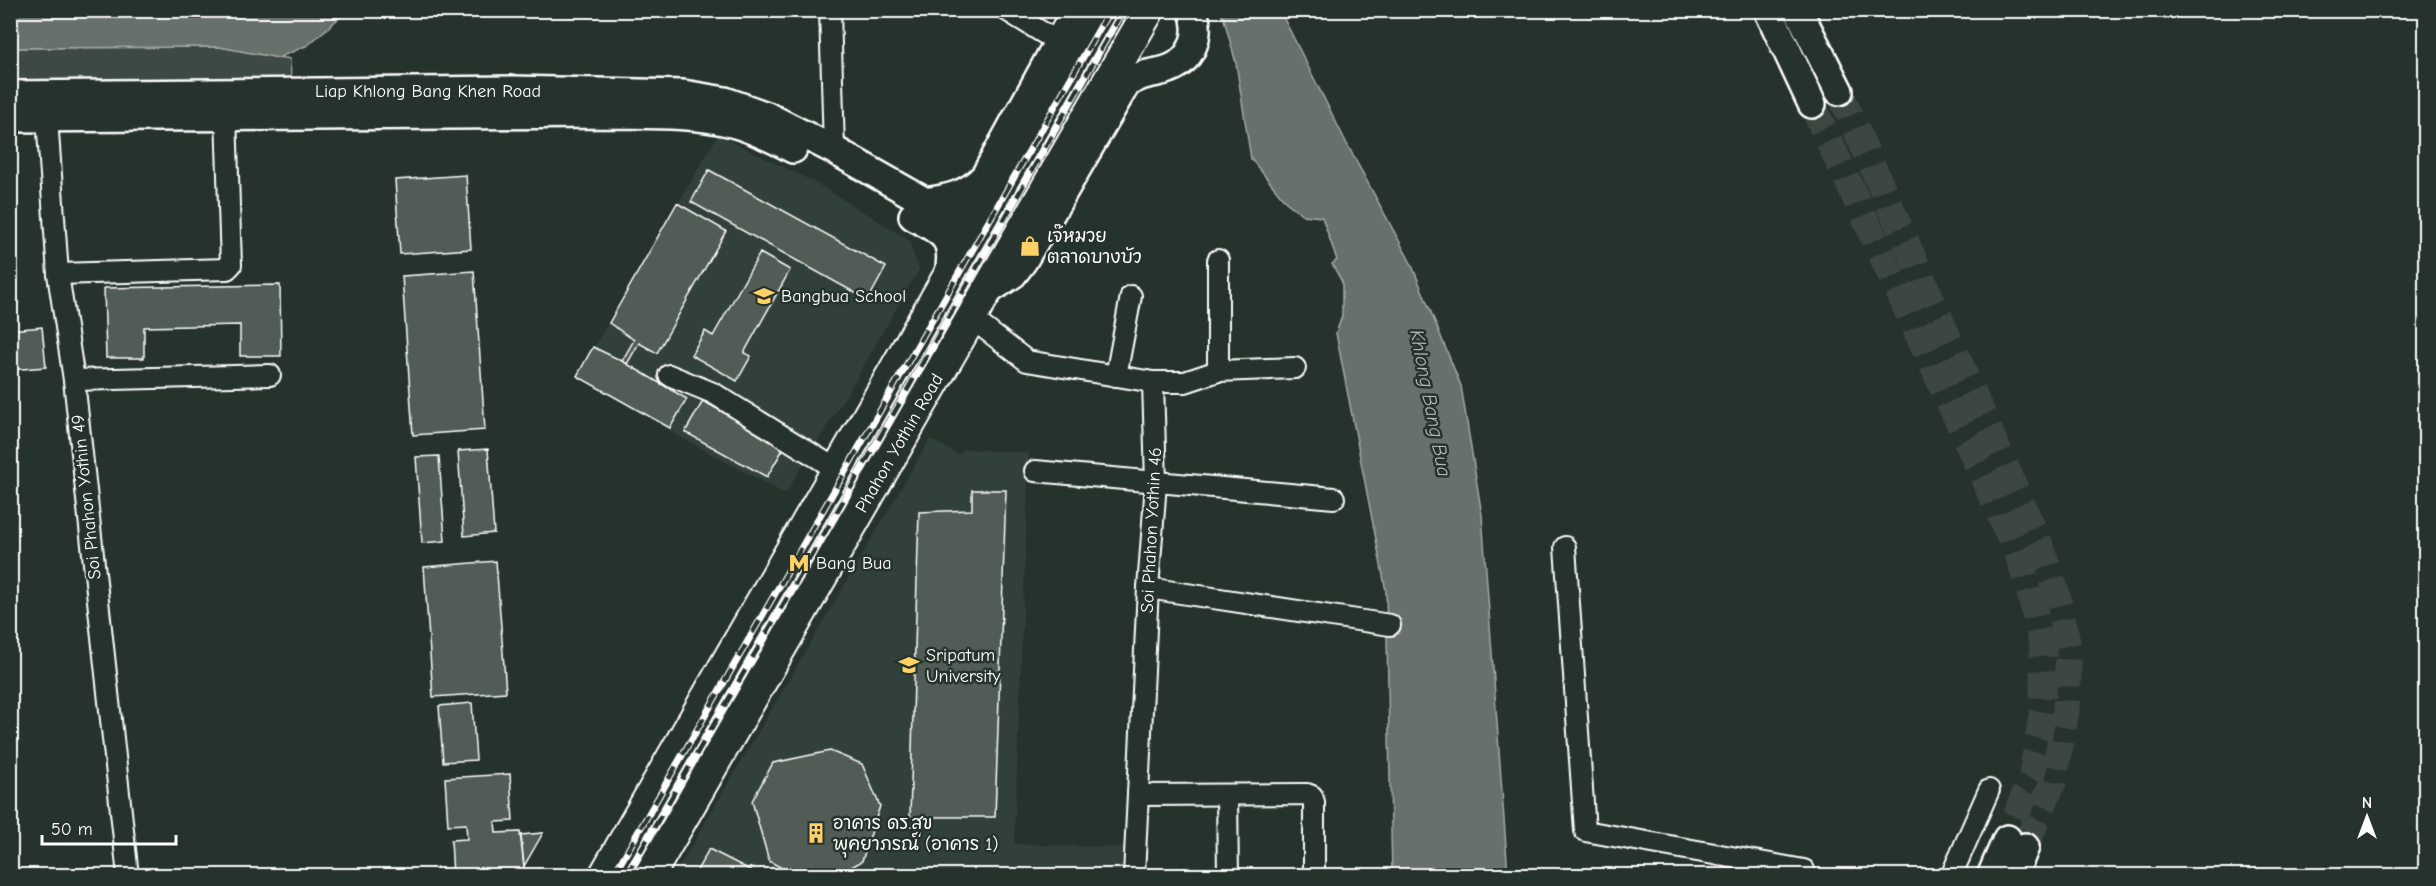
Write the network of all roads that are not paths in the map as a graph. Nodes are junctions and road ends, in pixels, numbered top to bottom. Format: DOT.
graph roads {
  1 [pos="830,10"];
  2 [pos="1006,10"];
  3 [pos="1076,10"];
  4 [pos="1101,10"];
  5 [pos="1149,10"];
  6 [pos="1192,10"];
  7 [pos="1768,10"];
  8 [pos="1798,10"];
  9 [pos="1058,42"];
  10 [pos="1839,91"];
  11 [pos="10,95"];
  12 [pos="1812,104"];
  13 [pos="226,115"];
  14 [pos="10,118"];
  15 [pos="47,118"];
  16 [pos="803,144"];
  17 [pos="829,157"];
  18 [pos="924,202"];
  19 [pos="984,211"];
  20 [pos="1218,260"];
  21 [pos="949,273"];
  22 [pos="58,274"];
  23 [pos="987,291"];
  24 [pos="1131,296"];
  25 [pos="971,318"];
  26 [pos="1295,368"];
  27 [pos="1218,371"];
  28 [pos="270,375"];
  29 [pos="669,375"];
  30 [pos="1116,376"];
  31 [pos="74,380"];
  32 [pos="1154,382"];
  33 [pos="836,468"];
  34 [pos="1035,471"];
  35 [pos="1156,483"];
  36 [pos="1334,498"];
  37 [pos="1565,547"];
  38 [pos="1148,588"];
  39 [pos="1390,625"];
  40 [pos="1989,790"];
  41 [pos="1138,795"];
  42 [pos="1227,795"];
  43 [pos="1804,870"];
  44 [pos="128,876"];
  45 [pos="604,876"];
  46 [pos="649,876"];
  47 [pos="1134,876"];
  48 [pos="1228,876"];
  49 [pos="1314,876"];
  50 [pos="1951,876"];
  51 [pos="1991,876"];
  52 [pos="2013,876"];
  1 -- 17 [label="street"];
  2 -- 9 [label="street"];
  3 -- 9 [label="main road"];
  4 -- 19 [label="main road"];
  5 -- 23 [label="main road, Phahon Yothin Road"];
  6 -- 23 [label="main road"];
  7 -- 12 [label="main road"];
  8 -- 10 [label="main road"];
  9 -- 18 [label="main road"];
  11 -- 16 [label="main road, Liap Khlong Bang Khen Road"];
  13 -- 15 [label="main road, Liap Khlong Bang Khen Road"];
  13 -- 16 [label="main road, Liap Khlong Bang Khen Road"];
  13 -- 22 [label="street"];
  14 -- 15 [label="main road, Liap Khlong Bang Khen Road"];
  15 -- 22 [label="street, Soi Phahon Yothin 49"];
  16 -- 17 [label="main road, Liap Khlong Bang Khen Road"];
  17 -- 18 [label="main road"];
  17 -- 21 [label="main road"];
  18 -- 19 [label="main road"];
  19 -- 21 [label="main road"];
  20 -- 27 [label="street"];
  21 -- 33 [label="main road"];
  22 -- 31 [label="street, Soi Phahon Yothin 49"];
  23 -- 25 [label="main road, Phahon Yothin Road"];
  24 -- 30 [label="street"];
  25 -- 30 [label="street"];
  25 -- 46 [label="main road, Phahon Yothin Road"];
  26 -- 27 [label="street"];
  27 -- 32 [label="street"];
  28 -- 31 [label="street"];
  29 -- 33 [label="street"];
  30 -- 32 [label="street"];
  31 -- 44 [label="street, Soi Phahon Yothin 49"];
  32 -- 35 [label="street, Soi Phahon Yothin 46"];
  33 -- 45 [label="main road"];
  34 -- 35 [label="street"];
  35 -- 36 [label="street"];
  35 -- 38 [label="street, Soi Phahon Yothin 46"];
  37 -- 43 [label="street"];
  38 -- 39 [label="street"];
  38 -- 41 [label="street, Soi Phahon Yothin 46"];
  40 -- 50 [label="street"];
  41 -- 42 [label="street"];
  41 -- 47 [label="street, Soi Phahon Yothin 46"];
  42 -- 48 [label="street"];
  42 -- 49 [label="street"];
  51 -- 52 [label="main road"];
}
